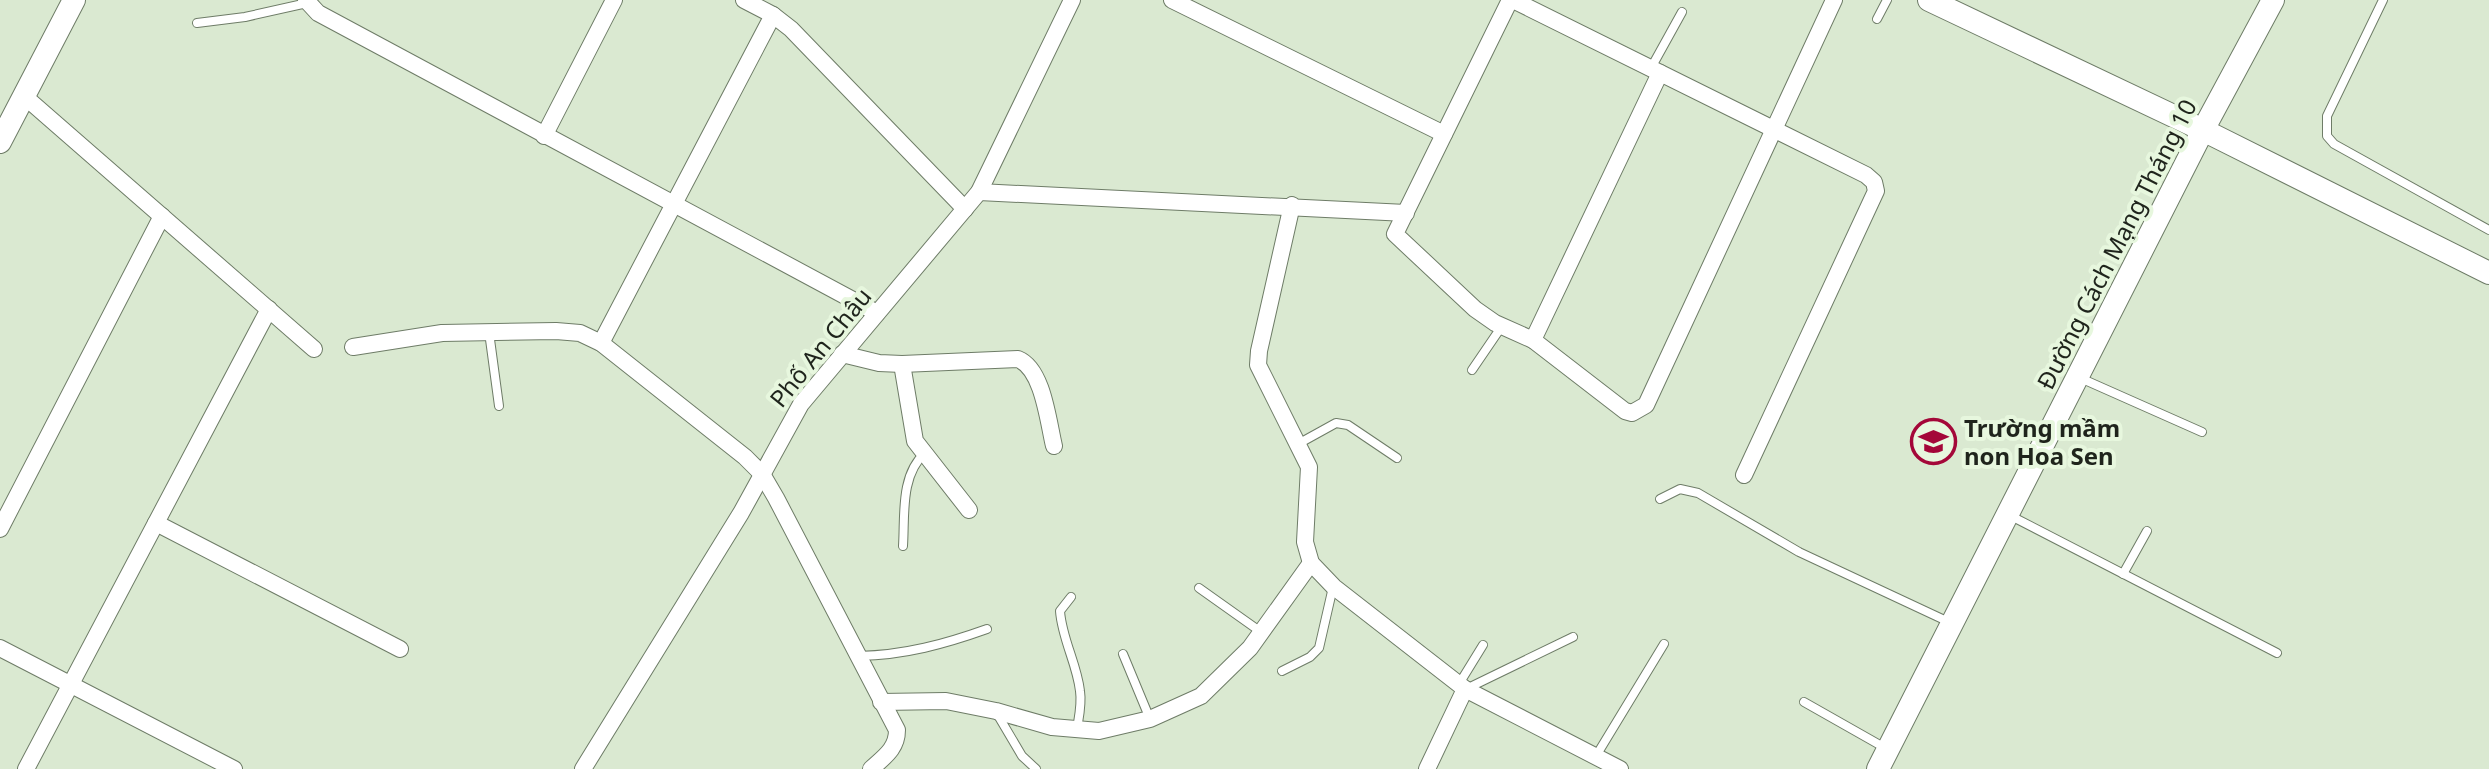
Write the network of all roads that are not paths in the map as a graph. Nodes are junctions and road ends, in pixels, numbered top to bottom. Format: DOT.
graph roads {
  1 [pos="74,0"];
  2 [pos="614,0"];
  3 [pos="744,0"];
  4 [pos="1072,0"];
  5 [pos="1172,0"];
  6 [pos="1511,0"];
  7 [pos="1834,0"];
  8 [pos="1887,0"];
  9 [pos="1929,0"];
  10 [pos="2273,0"];
  11 [pos="2383,0"];
  12 [pos="307,2"];
  13 [pos="1682,12"];
  14 [pos="773,15"];
  15 [pos="1877,19"];
  16 [pos="197,23"];
  17 [pos="1656,70"];
  18 [pos="24,96"];
  19 [pos="1774,129"];
  20 [pos="2203,130"];
  21 [pos="1444,134"];
  22 [pos="544,136"];
  23 [pos="0,142"];
  24 [pos="979,192"];
  25 [pos="673,204"];
  26 [pos="1292,205"];
  27 [pos="965,209"];
  28 [pos="1406,213"];
  29 [pos="162,216"];
  30 [pos="2489,230"];
  31 [pos="2489,273"];
  32 [pos="269,309"];
  33 [pos="877,313"];
  34 [pos="1502,326"];
  35 [pos="489,332"];
  36 [pos="1533,340"];
  37 [pos="601,343"];
  38 [pos="353,347"];
  39 [pos="314,349"];
  40 [pos="842,354"];
  41 [pos="902,364"];
  42 [pos="1472,370"];
  43 [pos="2077,377"];
  44 [pos="499,406"];
  45 [pos="2202,432"];
  46 [pos="1298,444"];
  47 [pos="1054,446"];
  48 [pos="925,453"];
  49 [pos="1397,458"];
  50 [pos="762,474"];
  51 [pos="1744,475"];
  52 [pos="1660,499"];
  53 [pos="969,510"];
  54 [pos="2007,514"];
  55 [pos="156,523"];
  56 [pos="0,529"];
  57 [pos="2147,531"];
  58 [pos="903,546"];
  59 [pos="1311,563"];
  60 [pos="2123,574"];
  61 [pos="1334,587"];
  62 [pos="1199,588"];
  63 [pos="1071,597"];
  64 [pos="1952,623"];
  65 [pos="987,629"];
  66 [pos="1261,632"];
  67 [pos="1573,637"];
  68 [pos="1664,644"];
  69 [pos="1483,645"];
  70 [pos="0,648"];
  71 [pos="400,649"];
  72 [pos="2277,653"];
  73 [pos="1123,654"];
  74 [pos="857,656"];
  75 [pos="1282,671"];
  76 [pos="71,685"];
  77 [pos="1462,687"];
  78 [pos="881,702"];
  79 [pos="1804,702"];
  80 [pos="996,711"];
  81 [pos="1150,719"];
  82 [pos="1077,729"];
  83 [pos="1595,756"];
  84 [pos="1882,759"];
  85 [pos="26,769"];
  86 [pos="234,769"];
  87 [pos="583,769"];
  88 [pos="871,769"];
  89 [pos="1036,769"];
  90 [pos="1427,769"];
  91 [pos="1620,769"];
  1 -- 18 [label="main road"];
  2 -- 22 [label="street"];
  3 -- 14 [label="street"];
  4 -- 24 [label="street, Phố An Châu"];
  5 -- 21 [label="street"];
  6 -- 17 [label="street"];
  6 -- 21 [label="street"];
  7 -- 19 [label="street"];
  8 -- 15 [label="lane"];
  9 -- 20 [label="main road"];
  10 -- 20 [label="main road, Đường Cách Mạng Tháng 10"];
  11 -- 30 [label="lane"];
  12 -- 16 [label="lane"];
  12 -- 22 [label="street"];
  13 -- 17 [label="lane"];
  14 -- 25 [label="street"];
  14 -- 27 [label="street"];
  17 -- 19 [label="street"];
  17 -- 36 [label="street"];
  18 -- 23 [label="main road"];
  18 -- 29 [label="street"];
  19 -- 36 [label="street"];
  19 -- 51 [label="street"];
  20 -- 31 [label="main road"];
  20 -- 43 [label="main road, Đường Cách Mạng Tháng 10"];
  21 -- 28 [label="street"];
  22 -- 25 [label="street"];
  24 -- 26 [label="street"];
  24 -- 27 [label="street, Phố An Châu"];
  25 -- 33 [label="street"];
  25 -- 37 [label="street"];
  26 -- 28 [label="street"];
  26 -- 46 [label="street"];
  27 -- 33 [label="street, Phố An Châu"];
  28 -- 34 [label="street"];
  29 -- 32 [label="street"];
  29 -- 56 [label="street"];
  32 -- 39 [label="street"];
  32 -- 55 [label="street"];
  33 -- 40 [label="street, Phố An Châu"];
  34 -- 36 [label="street"];
  34 -- 42 [label="lane"];
  35 -- 37 [label="street"];
  35 -- 38 [label="street"];
  35 -- 44 [label="lane"];
  37 -- 50 [label="street"];
  40 -- 41 [label="street"];
  40 -- 50 [label="street, Phố An Châu"];
  41 -- 47 [label="street"];
  41 -- 48 [label="street"];
  43 -- 45 [label="lane"];
  43 -- 54 [label="main road, Đường Cách Mạng Tháng 10"];
  46 -- 49 [label="lane"];
  46 -- 59 [label="street"];
  48 -- 53 [label="street"];
  48 -- 58 [label="lane"];
  50 -- 74 [label="street"];
  50 -- 87 [label="street, Phố An Châu"];
  52 -- 64 [label="lane"];
  54 -- 60 [label="lane"];
  54 -- 64 [label="main road, Đường Cách Mạng Tháng 10"];
  55 -- 71 [label="street"];
  55 -- 76 [label="street"];
  57 -- 60 [label="lane"];
  59 -- 61 [label="street"];
  59 -- 66 [label="street"];
  60 -- 72 [label="lane"];
  61 -- 75 [label="lane"];
  61 -- 77 [label="street"];
  62 -- 66 [label="lane"];
  63 -- 82 [label="lane"];
  64 -- 84 [label="main road, Đường Cách Mạng Tháng 10"];
  65 -- 74 [label="lane"];
  66 -- 81 [label="street"];
  67 -- 77 [label="lane"];
  68 -- 83 [label="lane"];
  69 -- 77 [label="lane"];
  70 -- 76 [label="street"];
  73 -- 81 [label="lane"];
  74 -- 78 [label="street"];
  76 -- 85 [label="street"];
  76 -- 86 [label="street"];
  77 -- 83 [label="street"];
  77 -- 90 [label="street"];
  78 -- 80 [label="street"];
  78 -- 88 [label="street"];
  79 -- 84 [label="lane"];
  80 -- 82 [label="street"];
  80 -- 89 [label="lane"];
  81 -- 82 [label="street"];
  83 -- 91 [label="street"];
}
